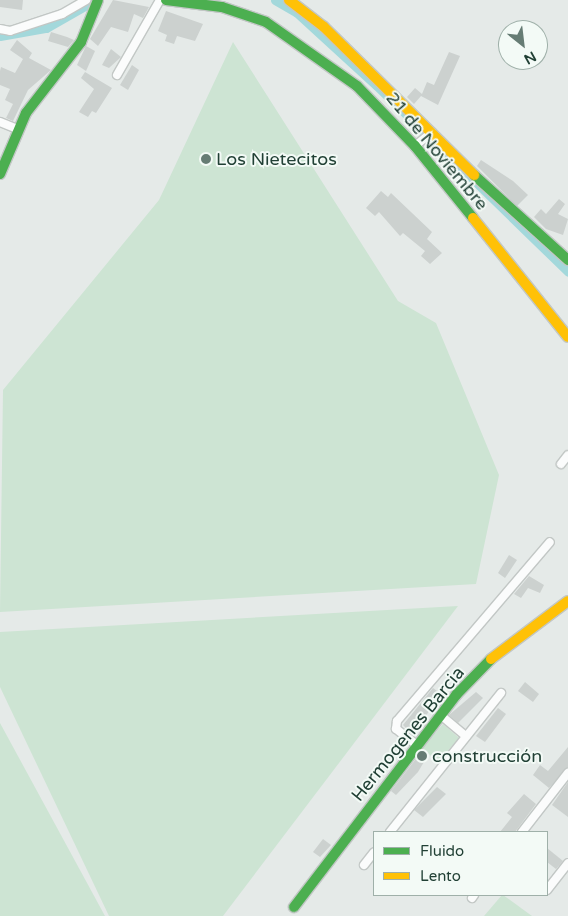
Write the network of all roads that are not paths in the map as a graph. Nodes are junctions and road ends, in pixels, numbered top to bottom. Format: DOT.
graph roads {
  1 [pos="86,0"];
  2 [pos="98,0"];
  3 [pos="160,0"];
  4 [pos="166,0"];
  5 [pos="289,0"];
  6 [pos="0,29"];
  7 [pos="116,75"];
  8 [pos="0,122"];
  9 [pos="17,129"];
  10 [pos="424,139"];
  11 [pos="0,174"];
  12 [pos="568,260"];
  13 [pos="568,337"];
  14 [pos="568,455"];
  15 [pos="562,464"];
  16 [pos="550,542"];
  17 [pos="568,601"];
  18 [pos="501,694"];
  19 [pos="443,717"];
  20 [pos="466,736"];
  21 [pos="418,746"];
  22 [pos="568,773"];
  23 [pos="391,831"];
  24 [pos="523,831"];
  25 [pos="373,853"];
  26 [pos="568,863"];
  27 [pos="364,865"];
  28 [pos="548,889"];
  29 [pos="294,907"];
  1 -- 6 [label="street"];
  2 -- 9 [label="street"];
  3 -- 7 [label="street"];
  4 -- 10 [label="street, 21 de Noviembre"];
  5 -- 10 [label="street"];
  8 -- 9 [label="street"];
  9 -- 11 [label="street"];
  10 -- 12 [label="street"];
  10 -- 13 [label="street, 21 de Noviembre"];
  14 -- 15 [label="street"];
  16 -- 21 [label="street"];
  17 -- 19 [label="street, Hermogenes Barcia"];
  18 -- 20 [label="street"];
  19 -- 20 [label="street"];
  19 -- 21 [label="street, Hermogenes Barcia"];
  20 -- 23 [label="street"];
  21 -- 29 [label="street, Hermogenes Barcia"];
  22 -- 24 [label="street"];
  25 -- 27 [label="street"];
  26 -- 28 [label="street"];
}
